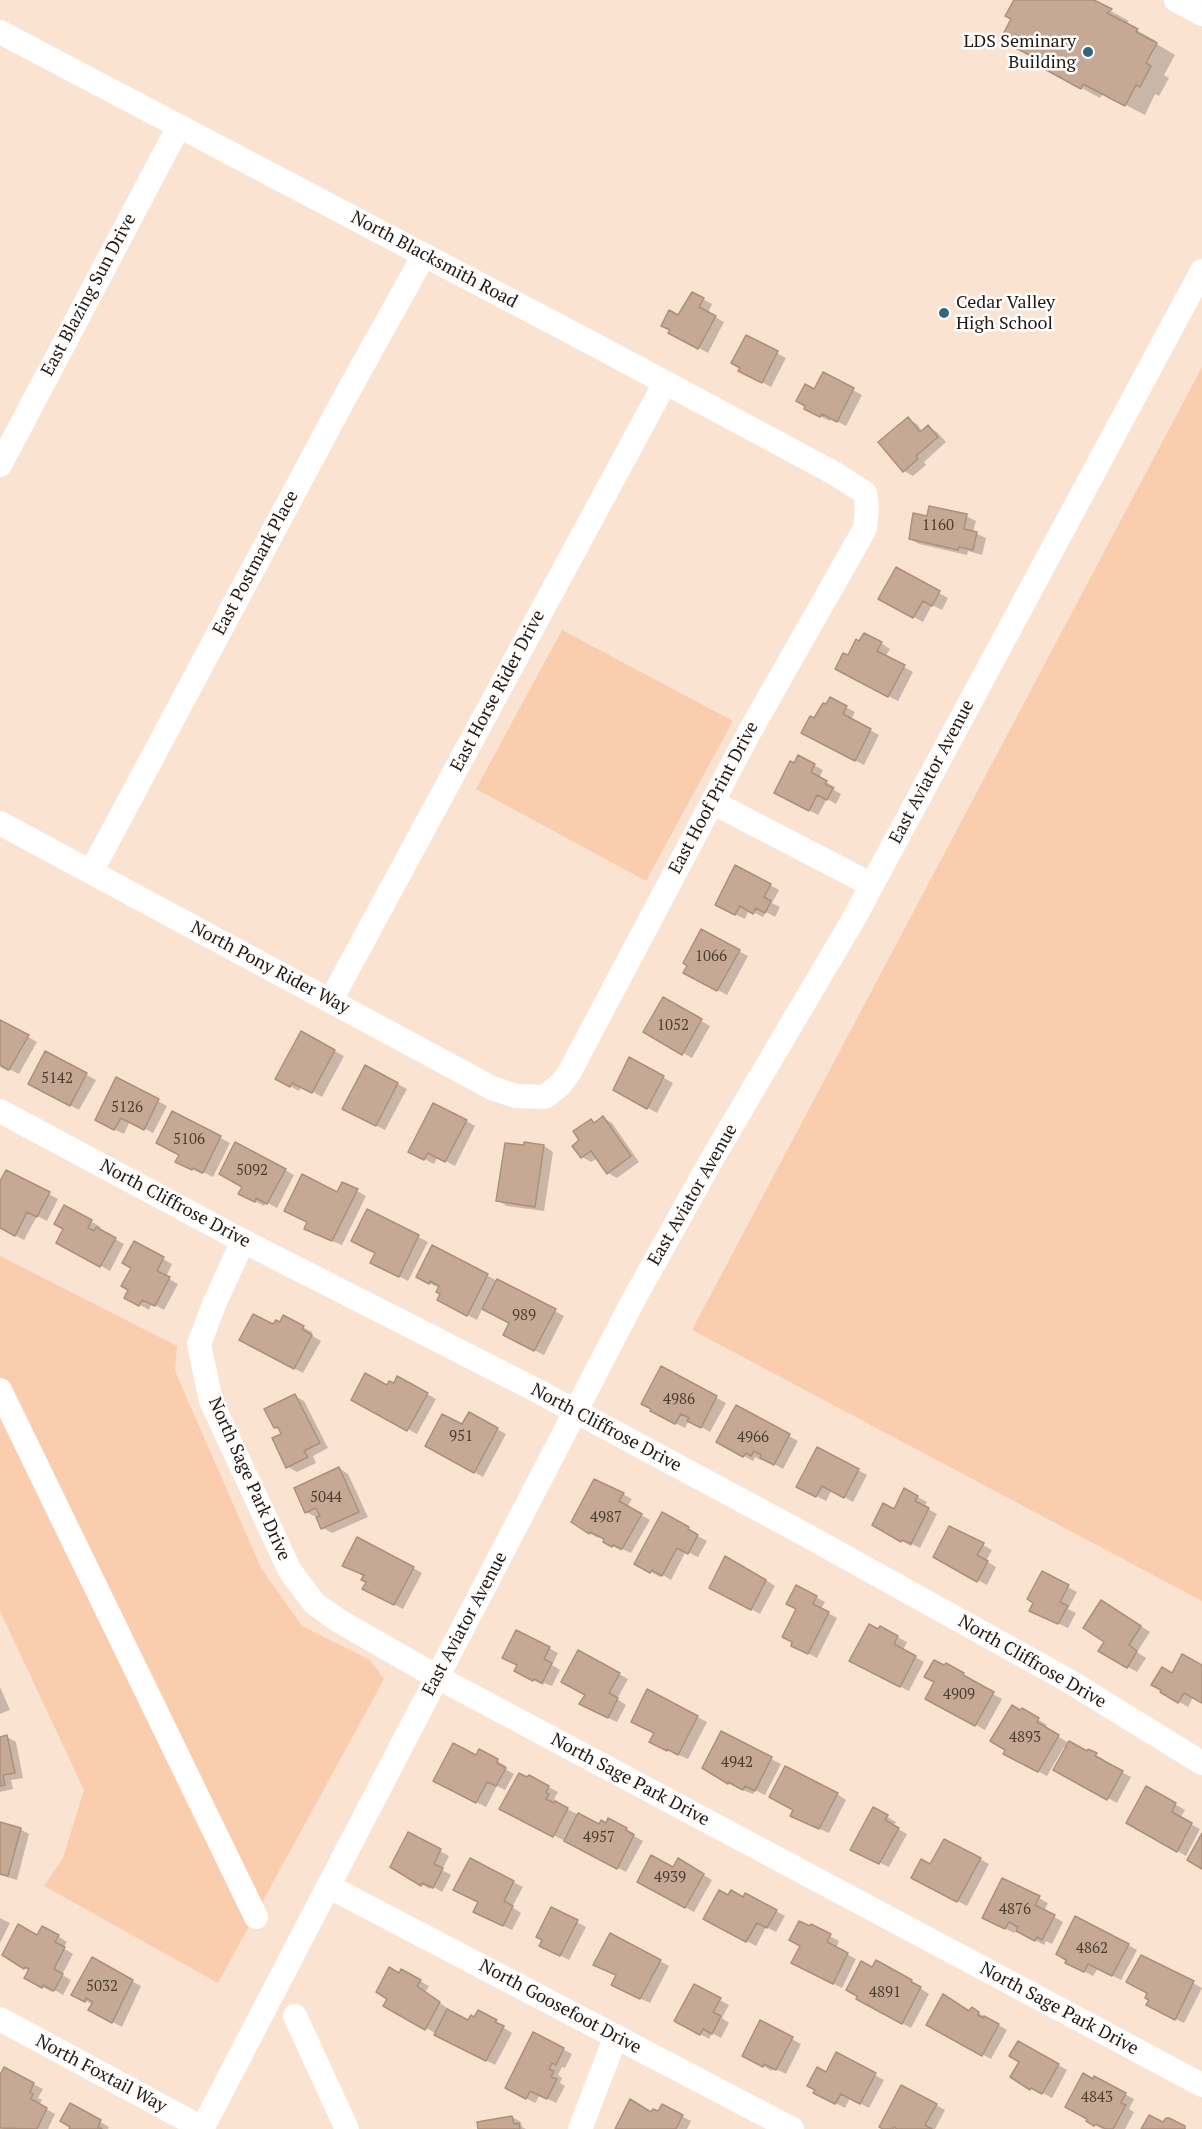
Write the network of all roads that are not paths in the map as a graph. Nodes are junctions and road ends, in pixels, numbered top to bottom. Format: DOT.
graph roads {
  1 [pos="1176,0"];
  2 [pos="1202,14"];
  3 [pos="0,32"];
  4 [pos="179,126"];
  5 [pos="424,255"];
  6 [pos="1202,271"];
  7 [pos="665,383"];
  8 [pos="0,465"];
  9 [pos="865,493"];
  10 [pos="712,802"];
  11 [pos="0,823"];
  12 [pos="91,872"];
  13 [pos="872,885"];
  14 [pos="331,1000"];
  15 [pos="545,1096"];
  16 [pos="0,1111"];
  17 [pos="243,1241"];
  18 [pos="0,1390"];
  19 [pos="576,1411"];
  20 [pos="437,1677"];
  21 [pos="1202,1763"];
  22 [pos="328,1886"];
  23 [pos="256,1917"];
  24 [pos="295,2016"];
  25 [pos="0,2019"];
  26 [pos="616,2036"];
  27 [pos="1202,2085"];
  28 [pos="202,2128"];
  29 [pos="347,2129"];
  30 [pos="580,2129"];
  31 [pos="792,2129"];
  1 -- 2 [label="street"];
  3 -- 4 [label="street, North Blacksmith Road"];
  4 -- 5 [label="street, North Blacksmith Road"];
  4 -- 8 [label="street, East Blazing Sun Drive"];
  5 -- 7 [label="street, North Blacksmith Road"];
  5 -- 12 [label="street, East Postmark Place"];
  6 -- 13 [label="street, East Aviator Avenue"];
  7 -- 9 [label="street, North Blacksmith Road"];
  7 -- 14 [label="street, East Horse Rider Drive"];
  9 -- 10 [label="street, East Hoof Print Drive"];
  10 -- 13 [label="street"];
  10 -- 15 [label="street, East Hoof Print Drive"];
  11 -- 12 [label="street, North Pony Rider Way"];
  12 -- 14 [label="street, North Pony Rider Way"];
  13 -- 19 [label="street, East Aviator Avenue"];
  14 -- 15 [label="street, North Pony Rider Way"];
  16 -- 17 [label="street, North Cliffrose Drive"];
  17 -- 19 [label="street, North Cliffrose Drive"];
  17 -- 20 [label="street, North Sage Park Drive"];
  18 -- 23 [label="street"];
  19 -- 20 [label="street, East Aviator Avenue"];
  19 -- 21 [label="street, North Cliffrose Drive"];
  20 -- 22 [label="street, East Aviator Avenue"];
  20 -- 27 [label="street, North Sage Park Drive"];
  22 -- 26 [label="street, North Goosefoot Drive"];
  22 -- 28 [label="street, East Aviator Avenue"];
  24 -- 29 [label="street"];
  25 -- 28 [label="street, North Foxtail Way"];
  26 -- 30 [label="street"];
  26 -- 31 [label="street, North Goosefoot Drive"];
}
